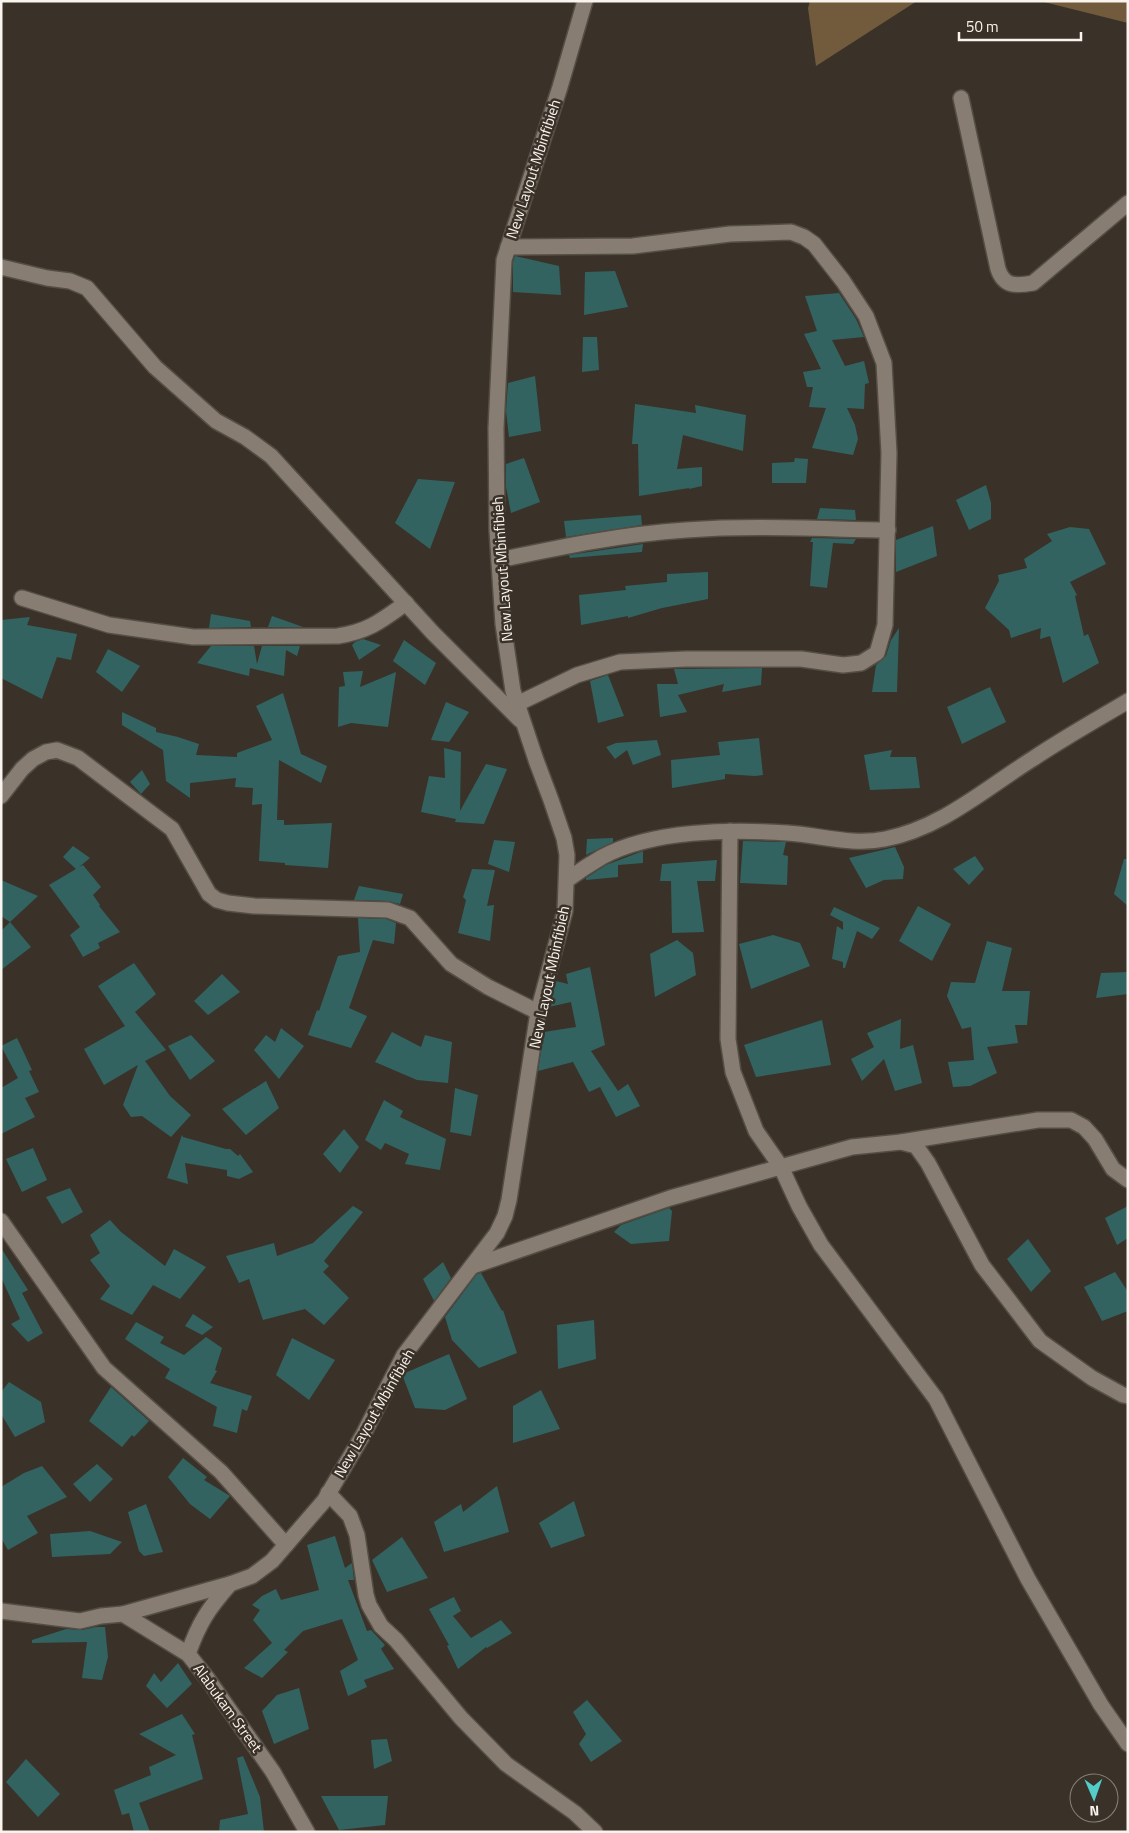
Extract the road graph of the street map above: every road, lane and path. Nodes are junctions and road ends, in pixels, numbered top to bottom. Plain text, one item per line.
1 (585, 1) edge
2 (961, 98) dead end
3 (1128, 203) edge
4 (508, 246) junction
5 (1, 267) edge
6 (888, 530) junction
7 (499, 560) junction
8 (22, 598) dead end
9 (406, 603) junction
10 (1128, 701) edge
11 (517, 704) junction
12 (523, 723) junction
13 (1, 796) edge
14 (730, 831) junction
15 (566, 880) junction
16 (538, 1012) junction
17 (901, 1142) junction
18 (781, 1167) junction
19 (1128, 1180) edge
20 (1, 1221) edge
21 (473, 1266) junction
22 (1128, 1396) edge
23 (328, 1493) junction
24 (286, 1546) junction
25 (230, 1584) junction
26 (2, 1610) edge
27 (123, 1614) junction
28 (188, 1654) junction
29 (1128, 1744) edge
30 (307, 1832) edge
31 (595, 1832) edge

1 - 4 street, New Layout Mbinfibieh
2 - 3 street
4 - 6 street
4 - 7 street, New Layout Mbinfibieh
5 - 9 street
6 - 7 street
6 - 11 street
7 - 11 street, New Layout Mbinfibieh
8 - 9 street
9 - 12 street
10 - 14 street
11 - 12 street, New Layout Mbinfibieh
12 - 15 street, New Layout Mbinfibieh
13 - 16 street
14 - 15 street
14 - 18 street
15 - 16 street, New Layout Mbinfibieh
16 - 21 street, New Layout Mbinfibieh
17 - 18 street
17 - 19 street
17 - 22 street
18 - 21 street
18 - 29 street
20 - 24 street
21 - 23 street, New Layout Mbinfibieh
23 - 24 street, New Layout Mbinfibieh
23 - 31 street
24 - 25 street, New Layout Mbinfibieh
25 - 27 street, New Layout Mbinfibieh
25 - 28 street
26 - 27 street
27 - 28 street, Alabukam Street
28 - 30 street, Alabukam Street

